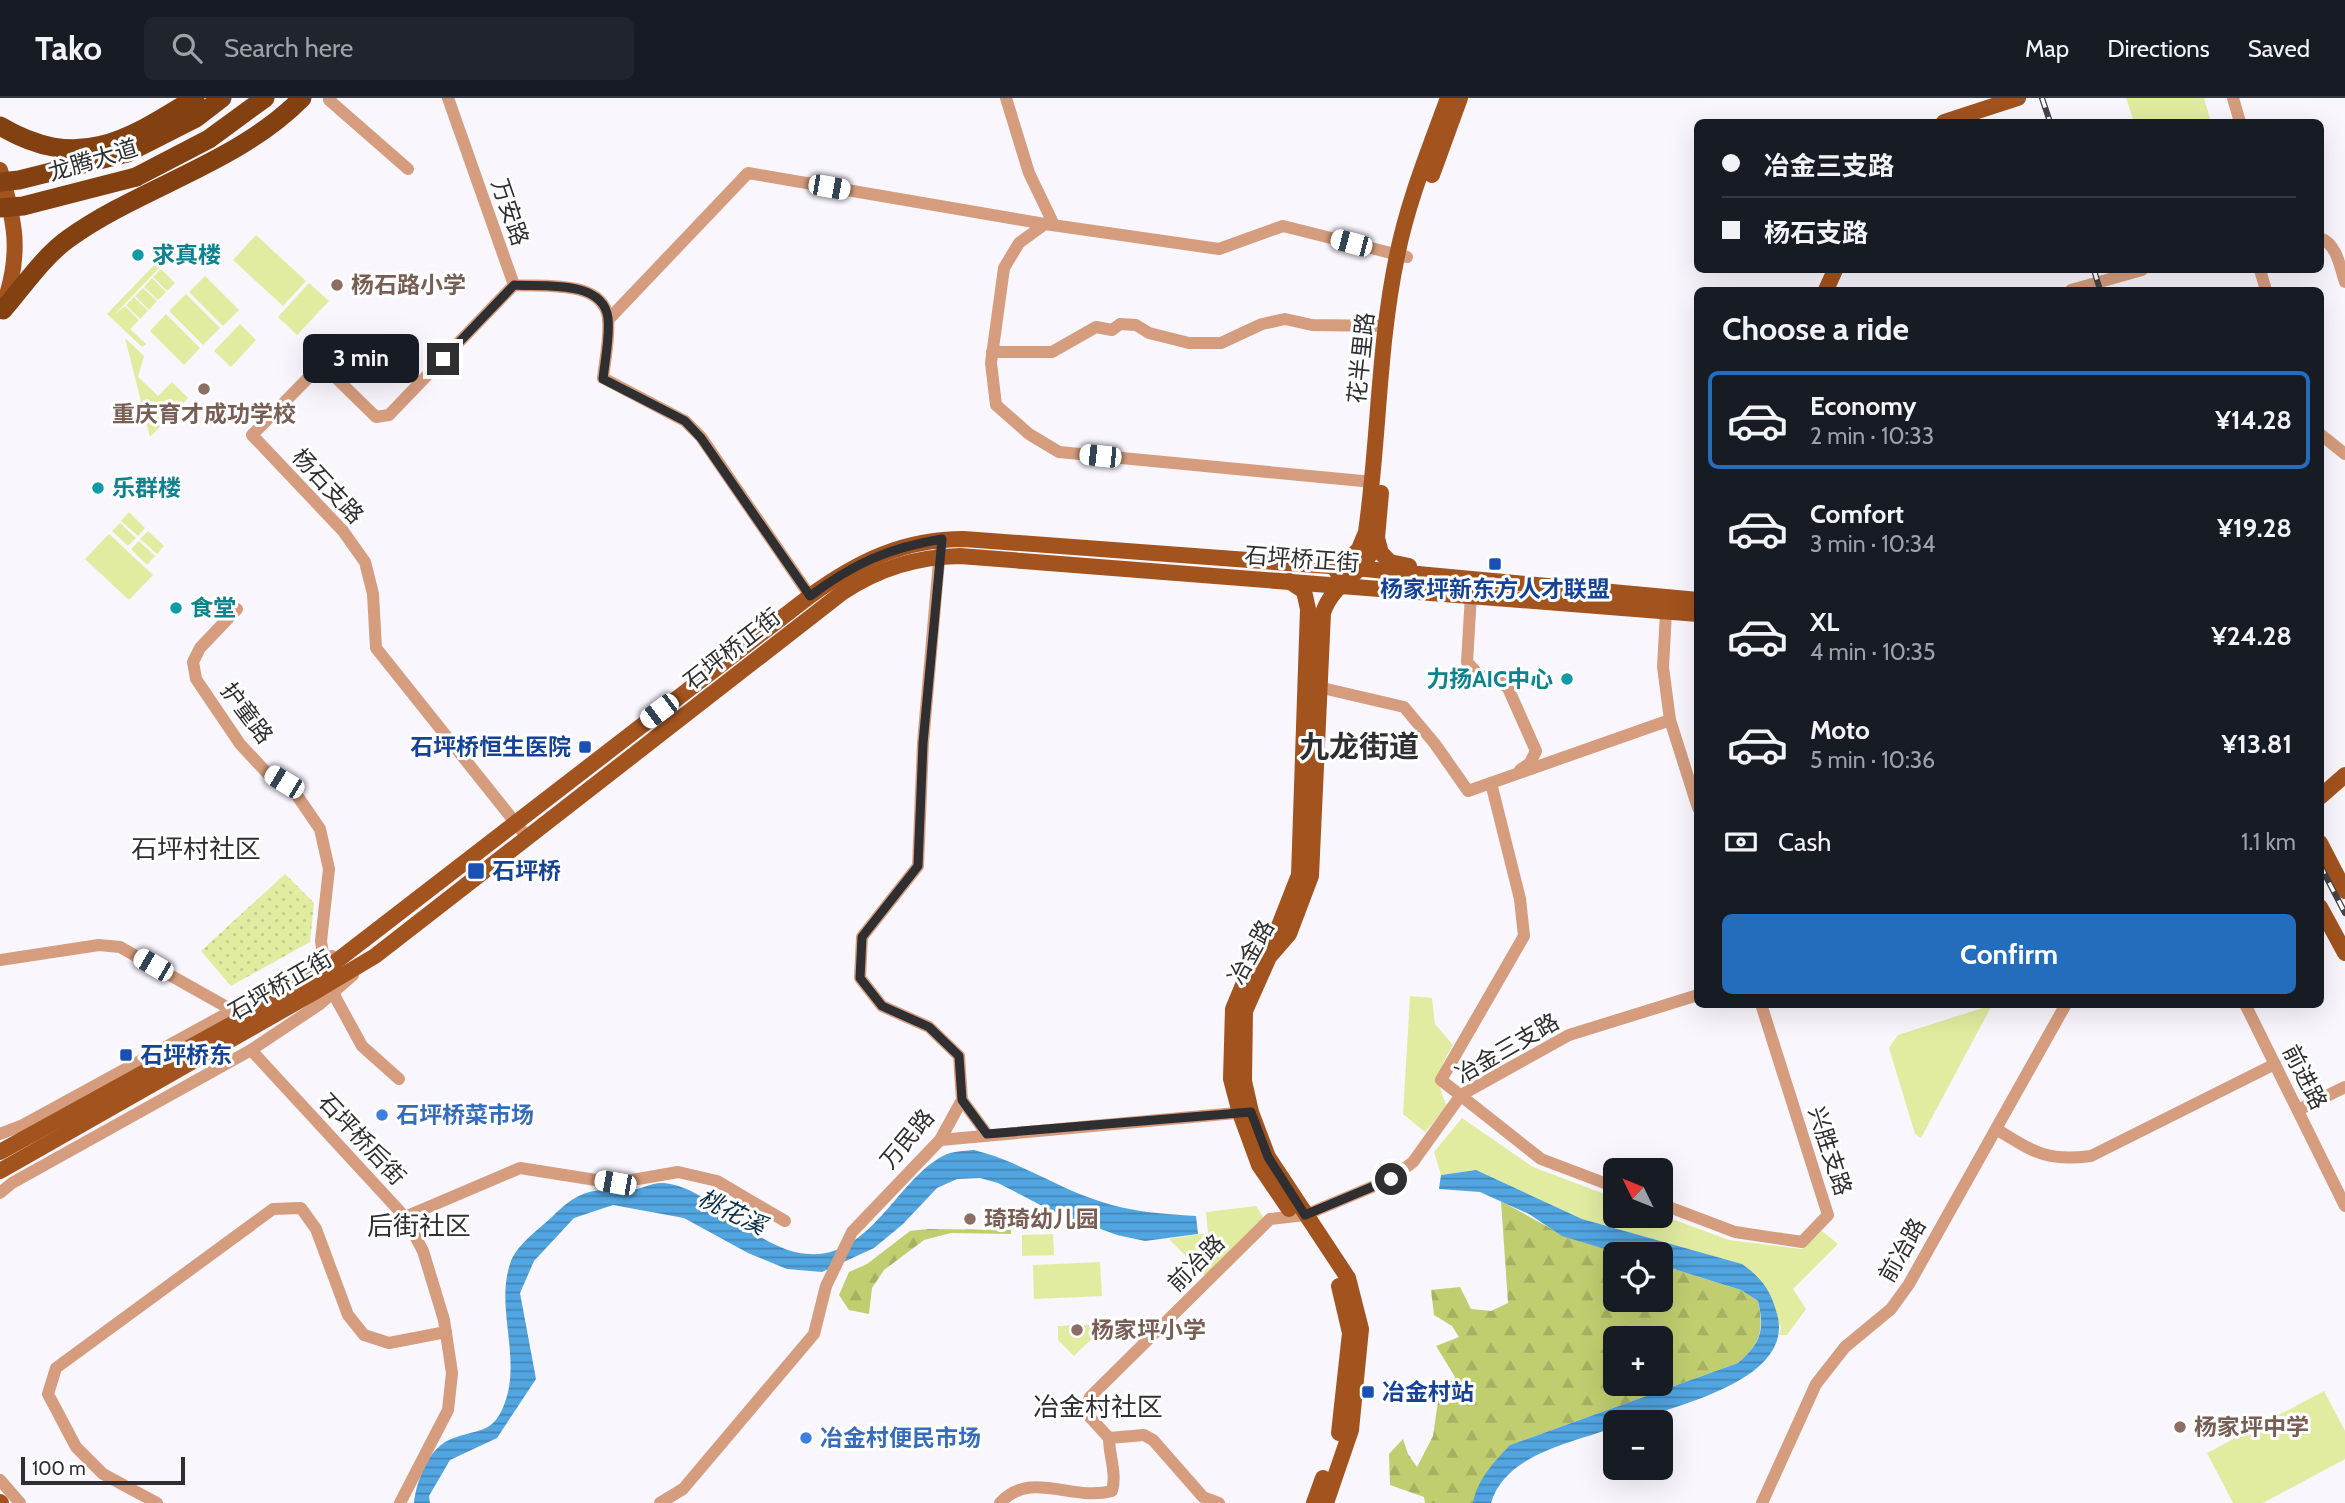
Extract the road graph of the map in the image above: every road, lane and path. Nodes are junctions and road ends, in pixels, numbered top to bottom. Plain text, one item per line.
1 (195, 98) edge
2 (222, 98) edge
3 (265, 98) edge
4 (302, 98) edge
5 (331, 98) edge
6 (448, 98) edge
7 (1006, 98) edge
8 (1448, 98) edge
9 (1460, 98) edge
10 (2233, 98) edge
11 (2012, 99) edge
12 (1953, 119) edge
13 (2240, 119) edge
14 (0, 126) edge
15 (408, 169) dead end
16 (0, 170) edge
17 (0, 182) edge
18 (0, 208) edge
19 (1049, 225) junction
20 (2324, 238) edge
21 (1402, 256) junction
22 (2131, 273) edge
23 (2345, 282) edge
24 (514, 285) junction
25 (2082, 287) edge
26 (1, 313) edge
27 (608, 320) junction
28 (1386, 326) junction
29 (992, 352) junction
30 (2324, 437) edge
31 (2345, 454) edge
32 (1373, 482) junction
33 (1371, 535) junction
34 (942, 539) junction
35 (939, 557) junction
36 (1304, 565) junction
37 (1343, 567) junction
38 (1362, 569) junction
39 (1448, 577) junction
40 (1287, 580) junction
41 (1325, 583) junction
42 (1343, 584) junction
43 (1390, 589) junction
44 (1471, 595) junction
45 (810, 596) junction
46 (1694, 600) edge
47 (237, 609) dead end
48 (1316, 611) junction
49 (1666, 612) junction
50 (1694, 614) edge
51 (1318, 687) junction
52 (1670, 720) junction
53 (2345, 775) edge
54 (1512, 776) junction
55 (1491, 783) junction
56 (2325, 794) edge
57 (1694, 795) edge
58 (514, 822) junction
59 (526, 836) junction
60 (2324, 851) edge
61 (2345, 891) edge
62 (2324, 914) edge
63 (364, 941) junction
64 (2345, 953) edge
65 (0, 960) edge
66 (324, 960) junction
67 (321, 988) junction
68 (1694, 996) edge
69 (1762, 1008) edge
70 (2064, 1008) edge
71 (2247, 1008) edge
72 (232, 1010) junction
73 (251, 1050) junction
74 (2275, 1064) junction
75 (399, 1079) dead end
76 (2345, 1087) edge
77 (1461, 1095) junction
78 (962, 1100) junction
79 (2298, 1111) junction
80 (1245, 1113) junction
81 (0, 1125) edge
82 (23, 1125) junction
83 (1996, 1129) junction
84 (0, 1134) edge
85 (987, 1134) junction
86 (940, 1140) junction
87 (0, 1152) edge
88 (0, 1171) edge
89 (1603, 1182) edge
90 (0, 1193) edge
91 (2345, 1206) edge
92 (1673, 1209) edge
93 (1299, 1216) junction
94 (405, 1217) junction
95 (785, 1221) dead end
96 (446, 1332) junction
97 (1109, 1438) junction
98 (0, 1480) edge
99 (20, 1503) edge
100 (158, 1503) edge
101 (400, 1503) edge
102 (660, 1503) edge
103 (1000, 1503) edge
104 (1219, 1503) edge
105 (1314, 1503) edge
106 (1326, 1503) edge
107 (1762, 1503) edge

1 - 14 highway
2 - 17 highway, 龙腾大道, bridge
3 - 18 highway, 龙腾大道, bridge
4 - 26 highway
5 - 15 street
6 - 24 street, 万安路
7 - 19 street
8 - 21 main road, 花半里路
9 - 21 main road, 花半里路
10 - 13 street
11 - 12 main road
16 - 26 main road
19 - 21 street
19 - 27 street
19 - 29 street
20 - 23 street
21 - 28 main road, 花半里路
21 - 33 main road, 花半里路
22 - 25 street
24 - 27 street
24 - 58 street, 杨石支路
27 - 45 street
28 - 29 street
28 - 32 main road, 花半里路
29 - 32 street
30 - 31 street
32 - 33 main road, 花半里路
33 - 37 main road, 花半里路
33 - 38 main road
33 - 39 main road
34 - 35 street, 万民路
34 - 36 main road, 石坪桥正街
34 - 45 main road, 石坪桥正街
35 - 40 main road, 石坪桥正街
35 - 59 main road, 石坪桥正街
35 - 78 street, 万民路
36 - 37 main road, 石坪桥正街
36 - 41 main road
37 - 38 main road, 石坪桥正街
37 - 41 main road, 花半里路
38 - 39 main road, 石坪桥正街
38 - 42 main road
38 - 43 main road
39 - 46 main road, 石坪桥正街
40 - 41 main road, 石坪桥正街
40 - 48 main road
41 - 42 main road, 石坪桥正街
41 - 48 main road
42 - 43 main road, 石坪桥正街
42 - 48 main road
43 - 44 main road, 石坪桥正街
44 - 49 main road, 石坪桥正街
44 - 54 street
45 - 58 main road, 石坪桥正街
47 - 66 street, 护童路
48 - 51 main road, 冶金路
48 - 80 main road, 冶金路
49 - 50 main road, 石坪桥正街
49 - 52 street
51 - 55 street
51 - 80 main road, 冶金路
52 - 54 street
52 - 57 street
53 - 56 main road
54 - 55 street
55 - 77 street
58 - 59 street, 杨石支路
58 - 63 main road, 石坪桥正街
59 - 67 main road, 石坪桥正街
60 - 61 main road
62 - 64 main road
63 - 66 street
63 - 67 main road, 石坪桥正街
65 - 72 street
66 - 72 street
67 - 73 street
67 - 75 street
67 - 87 main road, 石坪桥正街, bridge
67 - 88 main road, 石坪桥正街, bridge
68 - 77 street, 冶金三支路
69 - 92 street, 兴胜支路
70 - 83 street, 前冶路
71 - 74 street, 前进路
72 - 82 street
73 - 90 street
73 - 94 street, 石坪桥后街
74 - 79 street, 前进路
74 - 83 street
76 - 79 street
77 - 89 street
77 - 93 street, 冶金三支路
78 - 85 street
78 - 86 street, 万民路
79 - 91 street, 前进路
80 - 85 street
80 - 93 main road, 冶金路
81 - 82 street
82 - 84 street
83 - 107 street, 前冶路
85 - 86 street
86 - 102 street, 万民路
93 - 97 street, 前冶路
93 - 105 main road, 冶金路
93 - 106 main road, 冶金路
94 - 95 street
94 - 96 street, 石坪桥后街
96 - 100 street
96 - 101 street, 石坪桥后街
97 - 103 street
97 - 104 street
98 - 99 street

